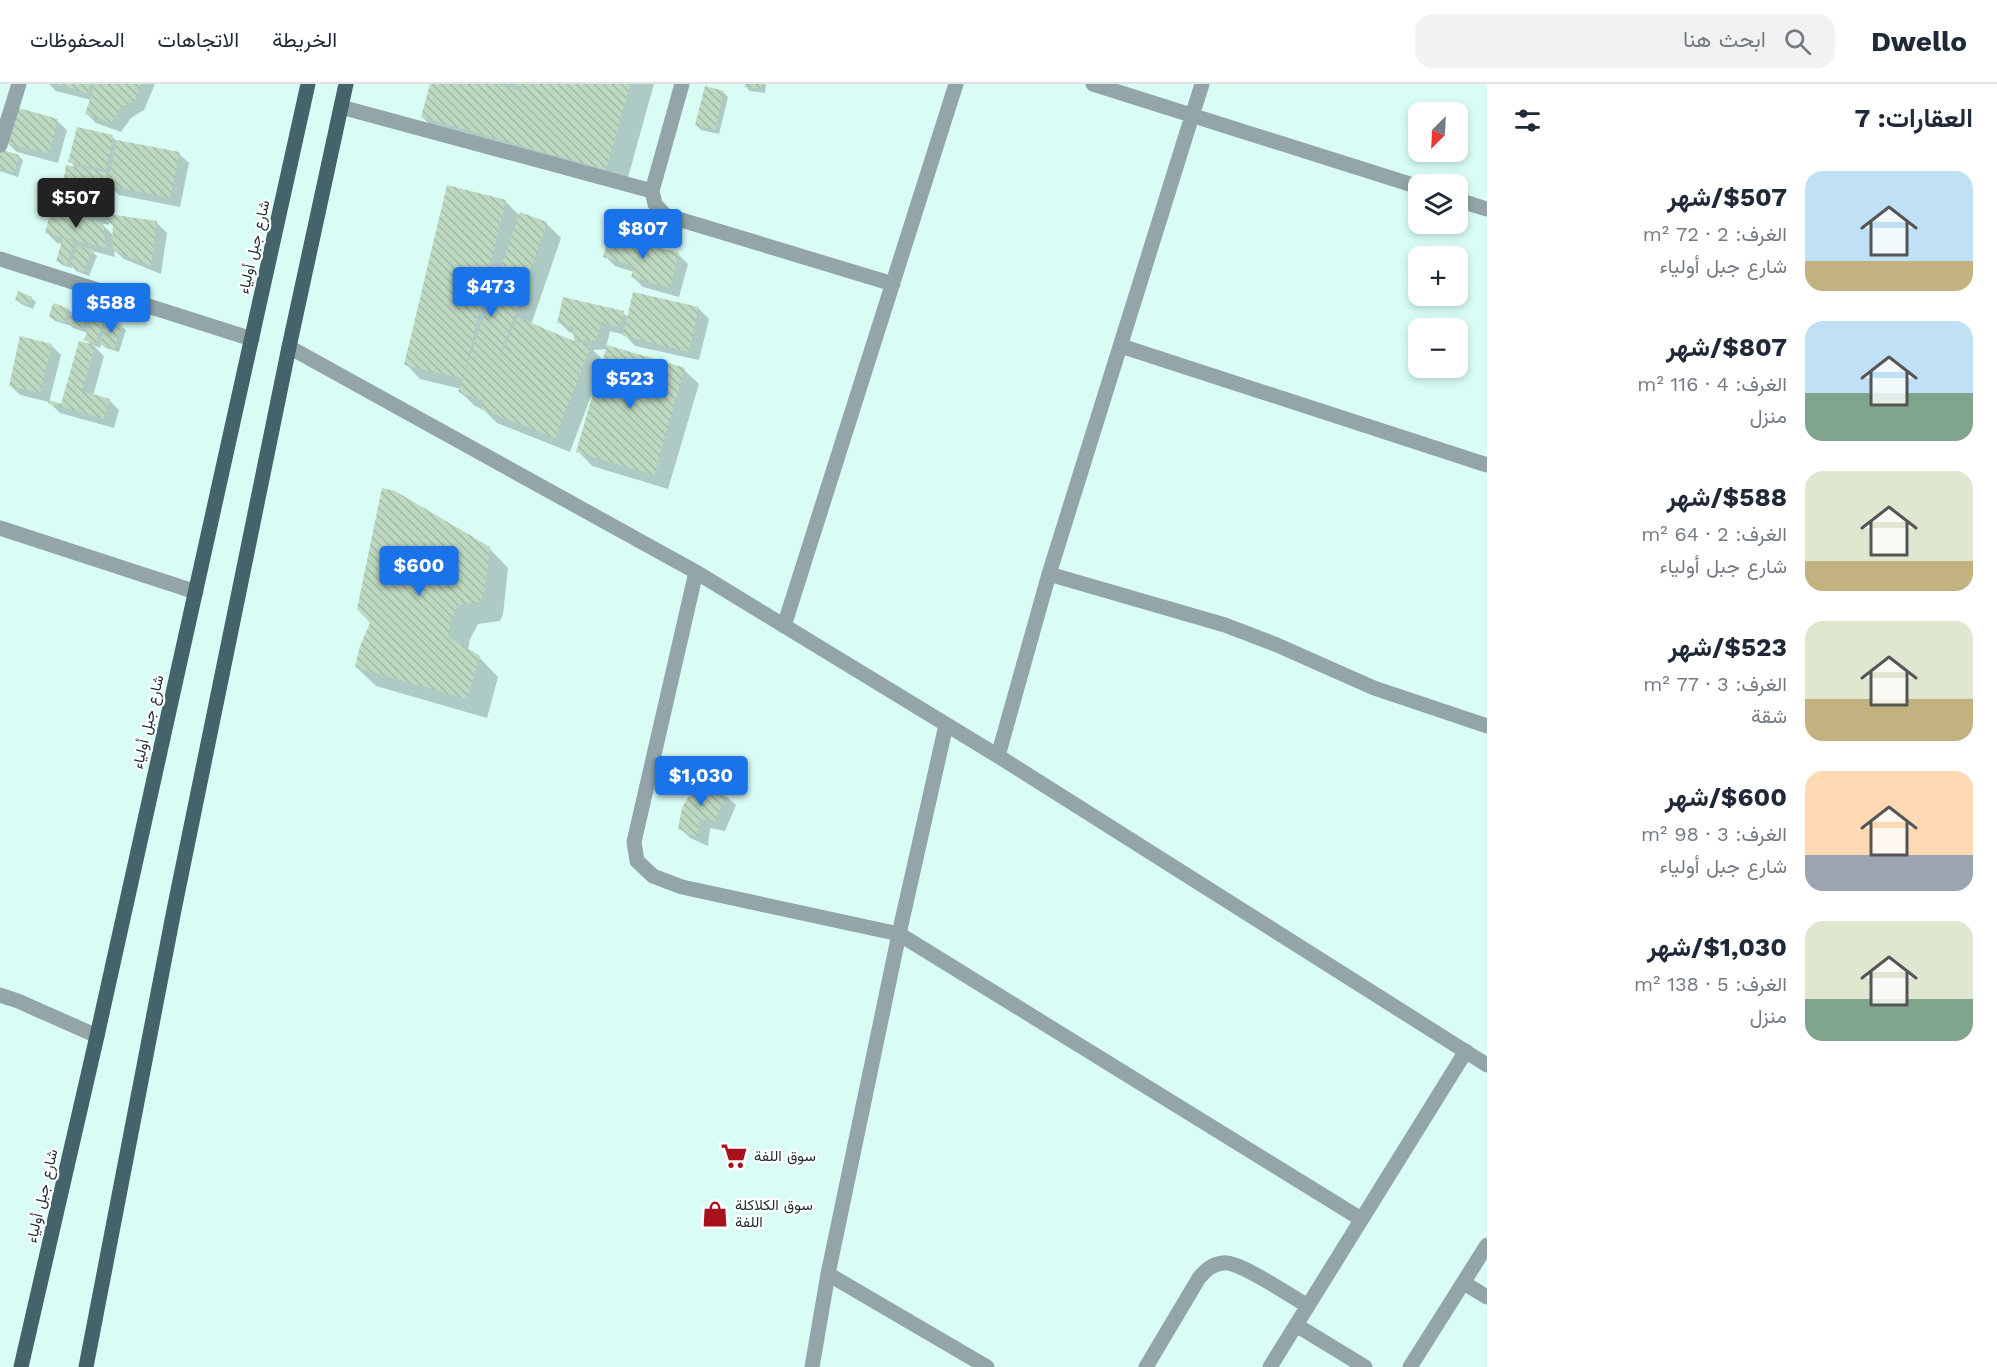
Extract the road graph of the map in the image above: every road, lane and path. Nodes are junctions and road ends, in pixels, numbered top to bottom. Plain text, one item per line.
1 (19, 84) edge
2 (308, 84) edge
3 (346, 84) edge
4 (682, 84) edge
5 (956, 84) edge
6 (1093, 84) edge
7 (1202, 84) edge
8 (341, 107) junction
9 (1192, 116) junction
10 (0, 146) edge
11 (1408, 184) edge
12 (652, 191) junction
13 (1468, 203) edge
14 (1487, 209) edge
15 (0, 259) edge
16 (893, 284) junction
17 (252, 339) junction
18 (1121, 346) junction
19 (289, 347) junction
20 (1487, 465) edge
21 (0, 528) edge
22 (696, 572) junction
23 (1049, 574) junction
24 (196, 592) junction
25 (784, 626) junction
26 (946, 725) junction
27 (1487, 726) edge
28 (998, 756) junction
29 (899, 934) junction
30 (0, 995) edge
31 (97, 1036) junction
32 (1466, 1051) junction
33 (1487, 1065) edge
34 (1361, 1219) junction
35 (1487, 1245) edge
36 (828, 1274) junction
37 (1464, 1283) junction
38 (1487, 1297) edge
39 (1308, 1306) junction
40 (1296, 1324) junction
41 (21, 1367) edge
42 (86, 1367) edge
43 (812, 1367) edge
44 (987, 1367) edge
45 (1146, 1367) edge
46 (1270, 1367) edge
47 (1365, 1367) edge
48 (1410, 1367) edge

1 - 10 street
2 - 17 main road, شارع جبل أولياء
3 - 8 main road
4 - 12 street
5 - 16 street
6 - 9 street
7 - 9 street
8 - 12 street
8 - 19 main road
9 - 11 street
9 - 18 street
12 - 16 street
13 - 14 street
15 - 17 street
16 - 25 street
17 - 24 main road, شارع جبل أولياء
18 - 20 street
18 - 23 street
19 - 22 street
19 - 42 main road
21 - 24 street
22 - 25 street
22 - 29 street
23 - 27 street
23 - 28 street
24 - 31 main road, شارع جبل أولياء
25 - 26 street
26 - 28 street
26 - 29 street
28 - 32 street
29 - 34 street
29 - 36 street
30 - 31 street
31 - 41 main road, شارع جبل أولياء
32 - 33 street
32 - 34 street
34 - 39 street
35 - 37 street
36 - 43 street
36 - 44 street
37 - 38 street
37 - 48 street
39 - 40 street
39 - 45 street
40 - 46 street
40 - 47 street

